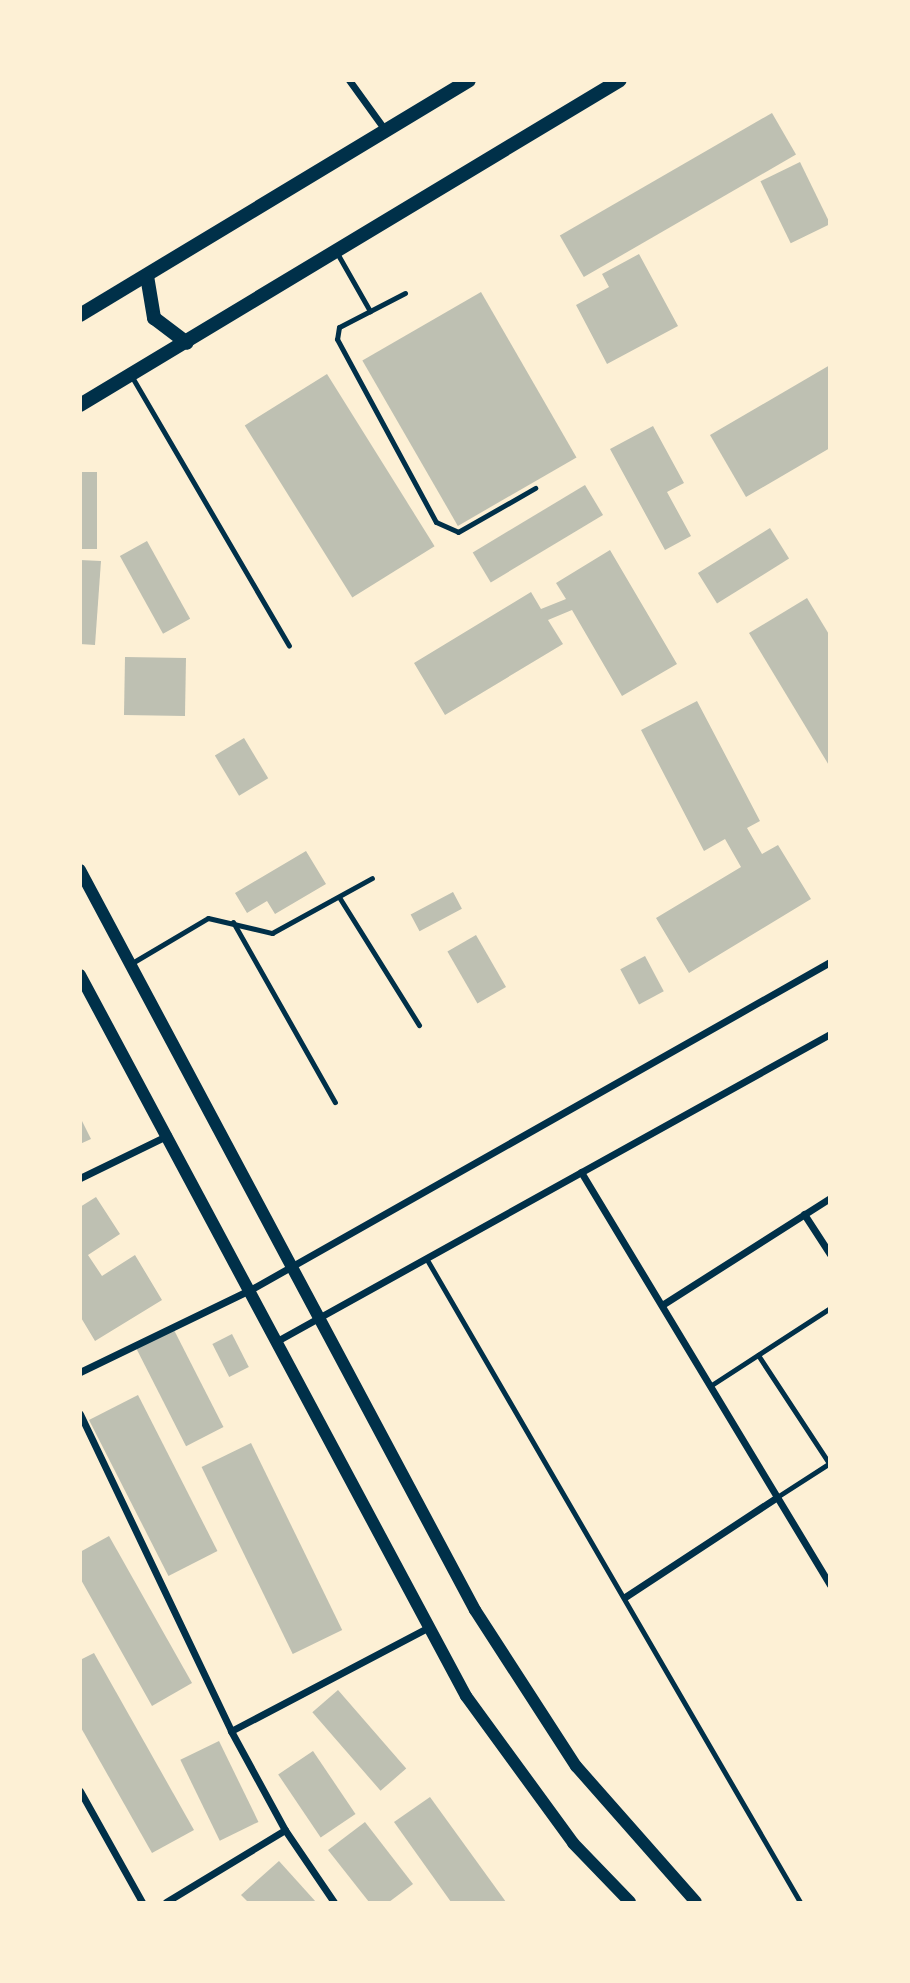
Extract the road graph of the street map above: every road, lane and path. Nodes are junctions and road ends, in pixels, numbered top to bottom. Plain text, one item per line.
1 (349, 80) edge
2 (468, 80) edge
3 (620, 80) edge
4 (386, 131) junction
5 (337, 253) junction
6 (147, 276) junction
7 (405, 293) dead end
8 (370, 311) junction
9 (80, 315) edge
10 (187, 343) junction
11 (131, 375) junction
12 (80, 405) edge
13 (535, 488) dead end
14 (289, 646) dead end
15 (80, 870) edge
16 (372, 878) dead end
17 (339, 897) junction
18 (232, 920) junction
19 (830, 961) edge
20 (132, 963) junction
21 (80, 975) edge
22 (419, 1025) dead end
23 (830, 1034) edge
24 (335, 1102) dead end
25 (169, 1134) junction
26 (581, 1172) junction
27 (80, 1178) edge
28 (830, 1198) edge
29 (804, 1214) junction
30 (830, 1254) edge
31 (426, 1258) junction
32 (294, 1265) junction
33 (250, 1290) junction
34 (662, 1305) junction
35 (830, 1308) edge
36 (322, 1316) junction
37 (277, 1341) junction
38 (758, 1355) junction
39 (80, 1372) edge
40 (710, 1385) junction
41 (80, 1414) edge
42 (829, 1463) edge
43 (777, 1497) junction
44 (830, 1585) edge
45 (625, 1597) junction
46 (429, 1627) junction
47 (231, 1731) junction
48 (80, 1791) edge
49 (285, 1830) junction
50 (142, 1902) edge
51 (166, 1902) edge
52 (334, 1902) edge
53 (630, 1902) edge
54 (696, 1902) edge
55 (800, 1902) edge

1 - 4 street
2 - 4 main road
3 - 5 main road
4 - 6 main road
5 - 8 lane
5 - 10 main road
6 - 9 main road
6 - 10 main road
7 - 8 lane
8 - 13 lane
10 - 11 main road
11 - 12 main road
11 - 14 lane
15 - 20 street
16 - 17 lane
17 - 18 lane
17 - 22 lane
18 - 20 lane
18 - 24 lane
19 - 32 street
20 - 32 street
21 - 25 street
23 - 26 street
25 - 27 street
25 - 33 street
26 - 31 street
26 - 34 street
28 - 29 street
29 - 30 street
29 - 34 street
31 - 36 street
31 - 45 lane
32 - 33 street
32 - 36 street
33 - 37 street
33 - 39 street
34 - 40 street
35 - 38 lane
36 - 37 street
36 - 54 street
37 - 46 street
38 - 40 lane
38 - 42 lane
40 - 43 street
41 - 47 street
42 - 43 lane
43 - 44 street
43 - 45 street
45 - 55 lane
46 - 47 street
46 - 53 street
47 - 49 street
48 - 50 street
49 - 51 street
49 - 52 street

